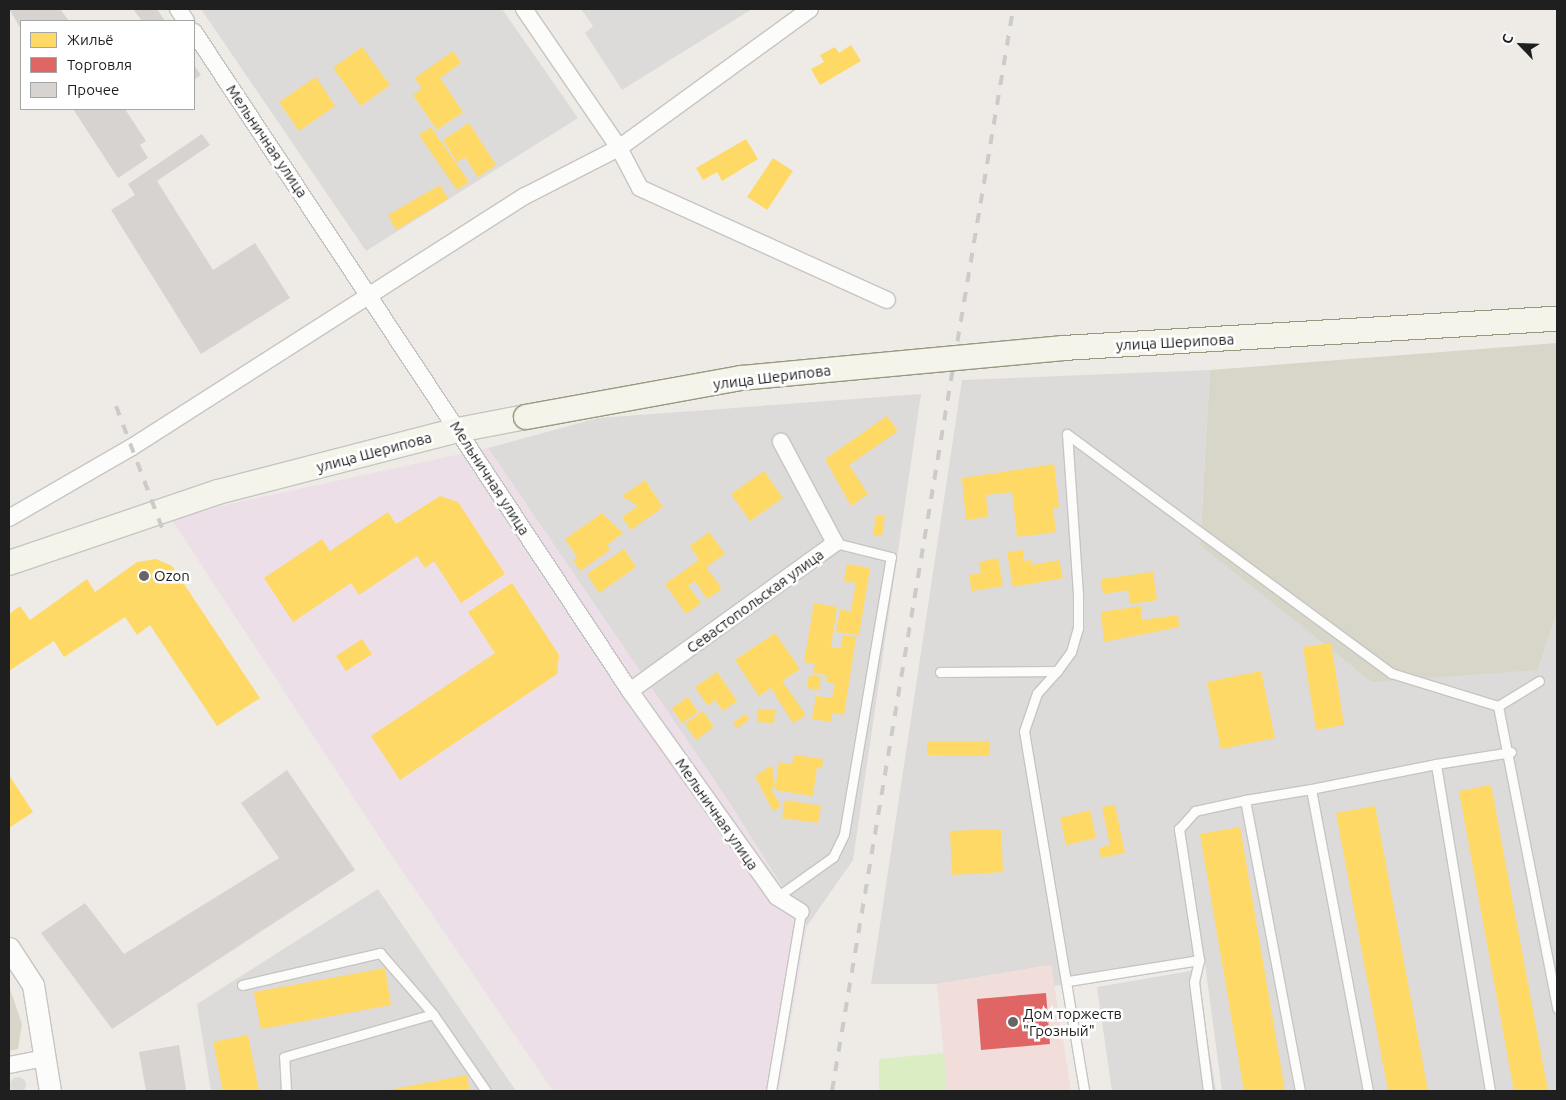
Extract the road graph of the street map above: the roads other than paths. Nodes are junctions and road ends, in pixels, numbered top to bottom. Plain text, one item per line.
1 (178, 9) edge
2 (524, 9) edge
3 (810, 9) edge
4 (185, 20) edge
5 (195, 33) edge
6 (619, 148) junction
7 (370, 294) junction
8 (887, 300) dead end
9 (1557, 319) edge
10 (458, 430) junction
11 (781, 442) dead end
12 (9, 518) edge
13 (835, 543) junction
14 (9, 563) edge
15 (1057, 671) junction
16 (940, 672) dead end
17 (1539, 681) dead end
18 (630, 691) junction
19 (1498, 706) junction
20 (1511, 752) junction
21 (1436, 764) junction
22 (1311, 789) junction
23 (1246, 800) junction
24 (777, 897) junction
25 (801, 912) joint
26 (9, 948) edge
27 (1199, 960) junction
28 (1068, 981) junction
29 (242, 985) dead end
30 (1557, 1008) edge
31 (433, 1014) junction
32 (46, 1058) junction
33 (9, 1065) edge
34 (50, 1091) edge
35 (286, 1091) edge
36 (486, 1091) edge
37 (771, 1091) edge
38 (1084, 1091) edge
39 (1208, 1091) edge
40 (1300, 1091) edge
41 (1368, 1091) edge
42 (1490, 1091) edge

1 - 4 street
2 - 6 street
3 - 6 street
5 - 7 street, Мельничная улица
6 - 7 street
6 - 8 street
7 - 10 street, Мельничная улица
7 - 12 street
9 - 10 main road, улица Шерипова, bridge
10 - 14 main road, улица Шерипова
10 - 18 street, Мельничная улица
11 - 13 street, Севастопольская улица
13 - 18 street, Севастопольская улица
13 - 24 lane
15 - 16 lane
15 - 19 lane
15 - 28 lane
17 - 19 lane
18 - 24 street, Мельничная улица
19 - 20 lane
20 - 21 lane
20 - 30 lane
21 - 22 lane
21 - 42 lane
22 - 23 lane
22 - 41 lane
23 - 27 lane
23 - 40 lane
24 - 25 street, Мельничная улица
25 - 37 lane
26 - 32 street
27 - 28 lane
27 - 39 lane
28 - 38 lane
29 - 31 lane
31 - 35 lane
31 - 36 lane
32 - 33 street
32 - 34 street

